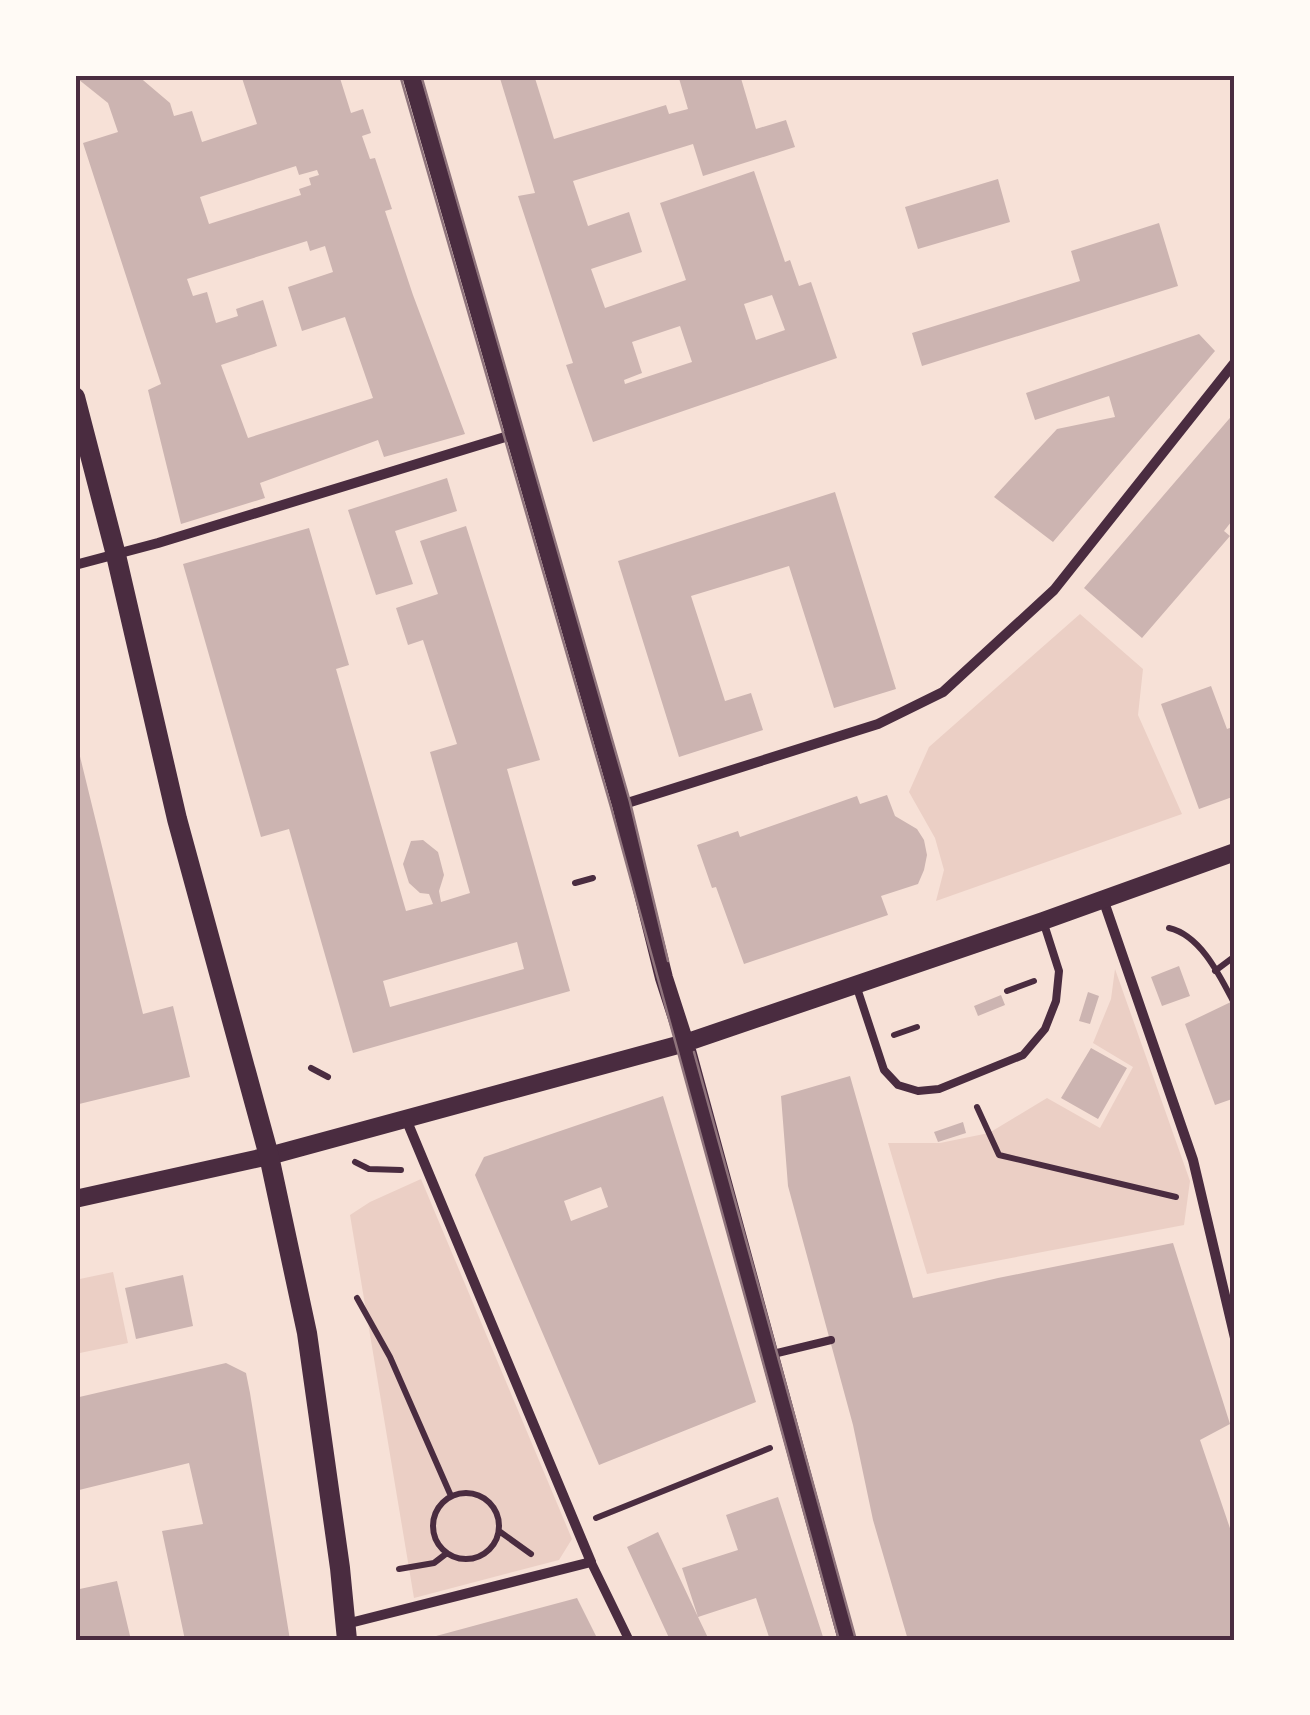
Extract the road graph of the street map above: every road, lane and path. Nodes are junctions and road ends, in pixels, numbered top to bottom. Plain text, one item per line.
1 (411, 75) edge
2 (1235, 362) edge
3 (75, 396) edge
4 (515, 434) junction
5 (116, 555) junction
6 (75, 564) edge
7 (621, 804) junction
8 (1235, 852) edge
9 (593, 878) dead end
10 (575, 883) dead end
11 (1103, 900) junction
12 (1042, 921) junction
13 (1168, 928) dead end
14 (1235, 956) edge
15 (1216, 971) junction
16 (856, 985) junction
17 (1233, 1000) edge
18 (685, 1043) junction
19 (311, 1068) dead end
20 (328, 1077) dead end
21 (976, 1107) dead end
22 (406, 1119) junction
23 (269, 1156) junction
24 (348, 1158) dead end
25 (427, 1170) junction
26 (75, 1199) edge
27 (1202, 1202) junction
28 (358, 1298) dead end
29 (1235, 1338) edge
30 (831, 1340) dead end
31 (769, 1355) junction
32 (778, 1445) dead end
33 (450, 1496) junction
34 (576, 1526) junction
35 (448, 1553) junction
36 (591, 1562) junction
37 (398, 1569) dead end
38 (346, 1632) edge
39 (628, 1640) edge
40 (847, 1640) edge

1 - 4 street
2 - 7 street
3 - 5 main road
4 - 5 street
4 - 7 street
5 - 6 street
5 - 23 main road
7 - 18 street
8 - 11 street
9 - 10 path
11 - 12 street
11 - 27 street
12 - 16 street
12 - 16 lane
13 - 15 path
14 - 15 path
15 - 17 path
16 - 18 street
18 - 22 street
18 - 31 street
19 - 20 path
21 - 27 path
22 - 23 street
22 - 25 street
23 - 26 street
23 - 38 main road
24 - 25 path
25 - 34 street
27 - 29 street
28 - 33 path
30 - 31 lane
31 - 40 street
32 - 34 path
33 - 35 path
33 - 35 path
34 - 36 street
35 - 37 path
36 - 38 street
36 - 39 street

